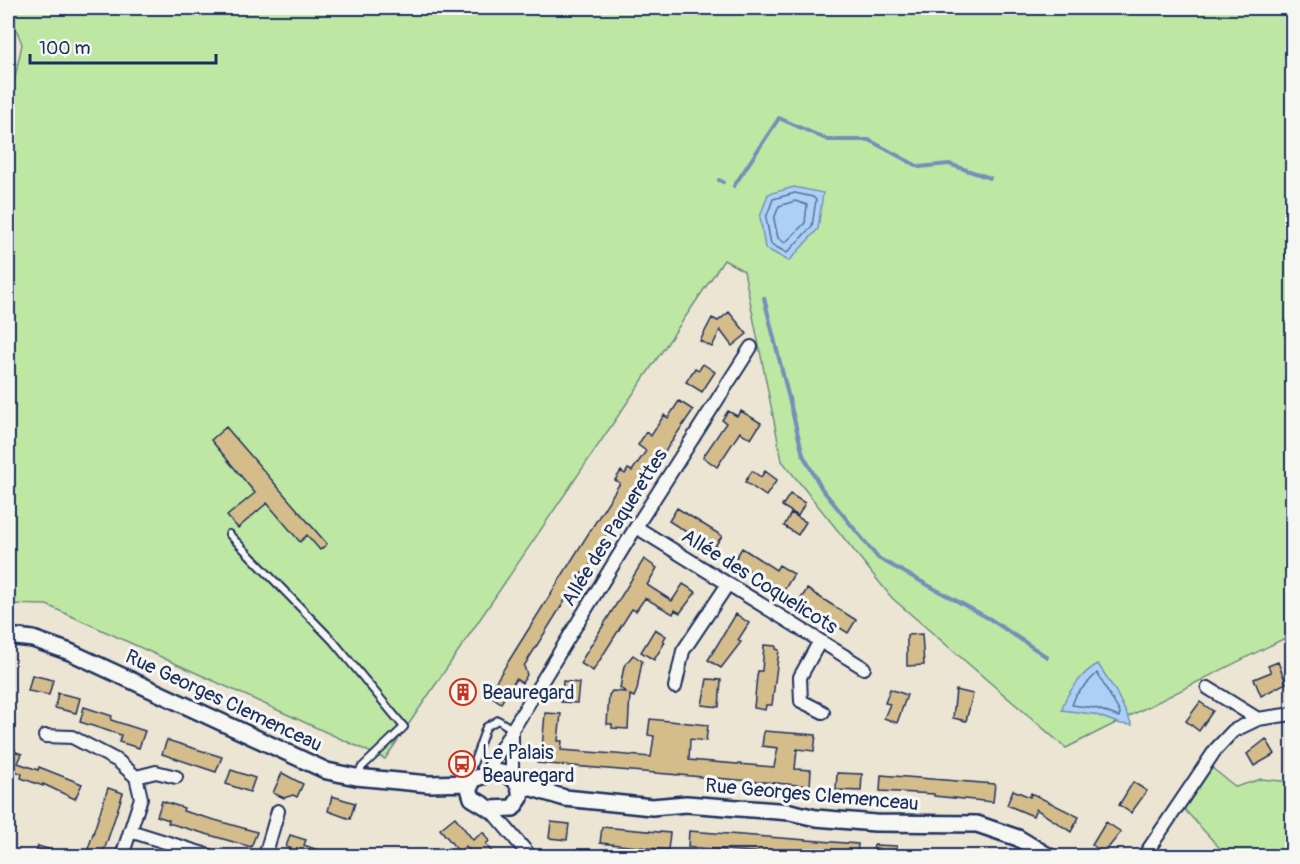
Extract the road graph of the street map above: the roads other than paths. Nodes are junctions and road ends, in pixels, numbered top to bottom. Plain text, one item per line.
1 (751, 347) dead end
2 (636, 527) junction
3 (229, 534) dead end
4 (728, 584) junction
5 (8, 636) edge
6 (820, 641) junction
7 (864, 668) dead end
8 (675, 687) dead end
9 (1208, 688) dead end
10 (823, 712) dead end
11 (1293, 714) edge
12 (1258, 719) junction
13 (512, 729) junction
14 (45, 736) dead end
15 (136, 777) junction
16 (176, 777) dead end
17 (356, 777) junction
18 (516, 781) junction
19 (475, 783) junction
20 (565, 798) junction
21 (516, 805) junction
22 (490, 809) junction
23 (278, 811) dead end
24 (130, 831) junction
25 (512, 833) junction
26 (122, 856) edge
27 (210, 856) edge
28 (265, 856) edge
29 (530, 856) edge
30 (1048, 856) edge
31 (1144, 856) edge

1 - 2 street, Allée des Paquerettes
2 - 4 street, Allée des Coquelicots
2 - 13 street, Allée des Paquerettes
3 - 17 lane
4 - 6 street, Allée des Coquelicots
4 - 8 street
5 - 17 street, Rue Georges Clemenceau
6 - 7 street, Allée des Coquelicots
6 - 10 street
9 - 12 street
11 - 12 street
12 - 31 street
13 - 18 street
13 - 19 street, Allée des Paquerettes
13 - 19 lane
14 - 15 street
15 - 16 street
15 - 24 street
17 - 19 street, Rue Georges Clemenceau
18 - 19 street, Rue Georges Clemenceau
18 - 20 street, Rue Georges Clemenceau
18 - 21 street
19 - 22 street
20 - 21 street, Rue Georges Clemenceau
20 - 30 street, Rue Georges Clemenceau
21 - 22 street, Rue Georges Clemenceau
21 - 25 street
22 - 25 street
23 - 28 street
24 - 26 street
24 - 27 street
25 - 29 street

